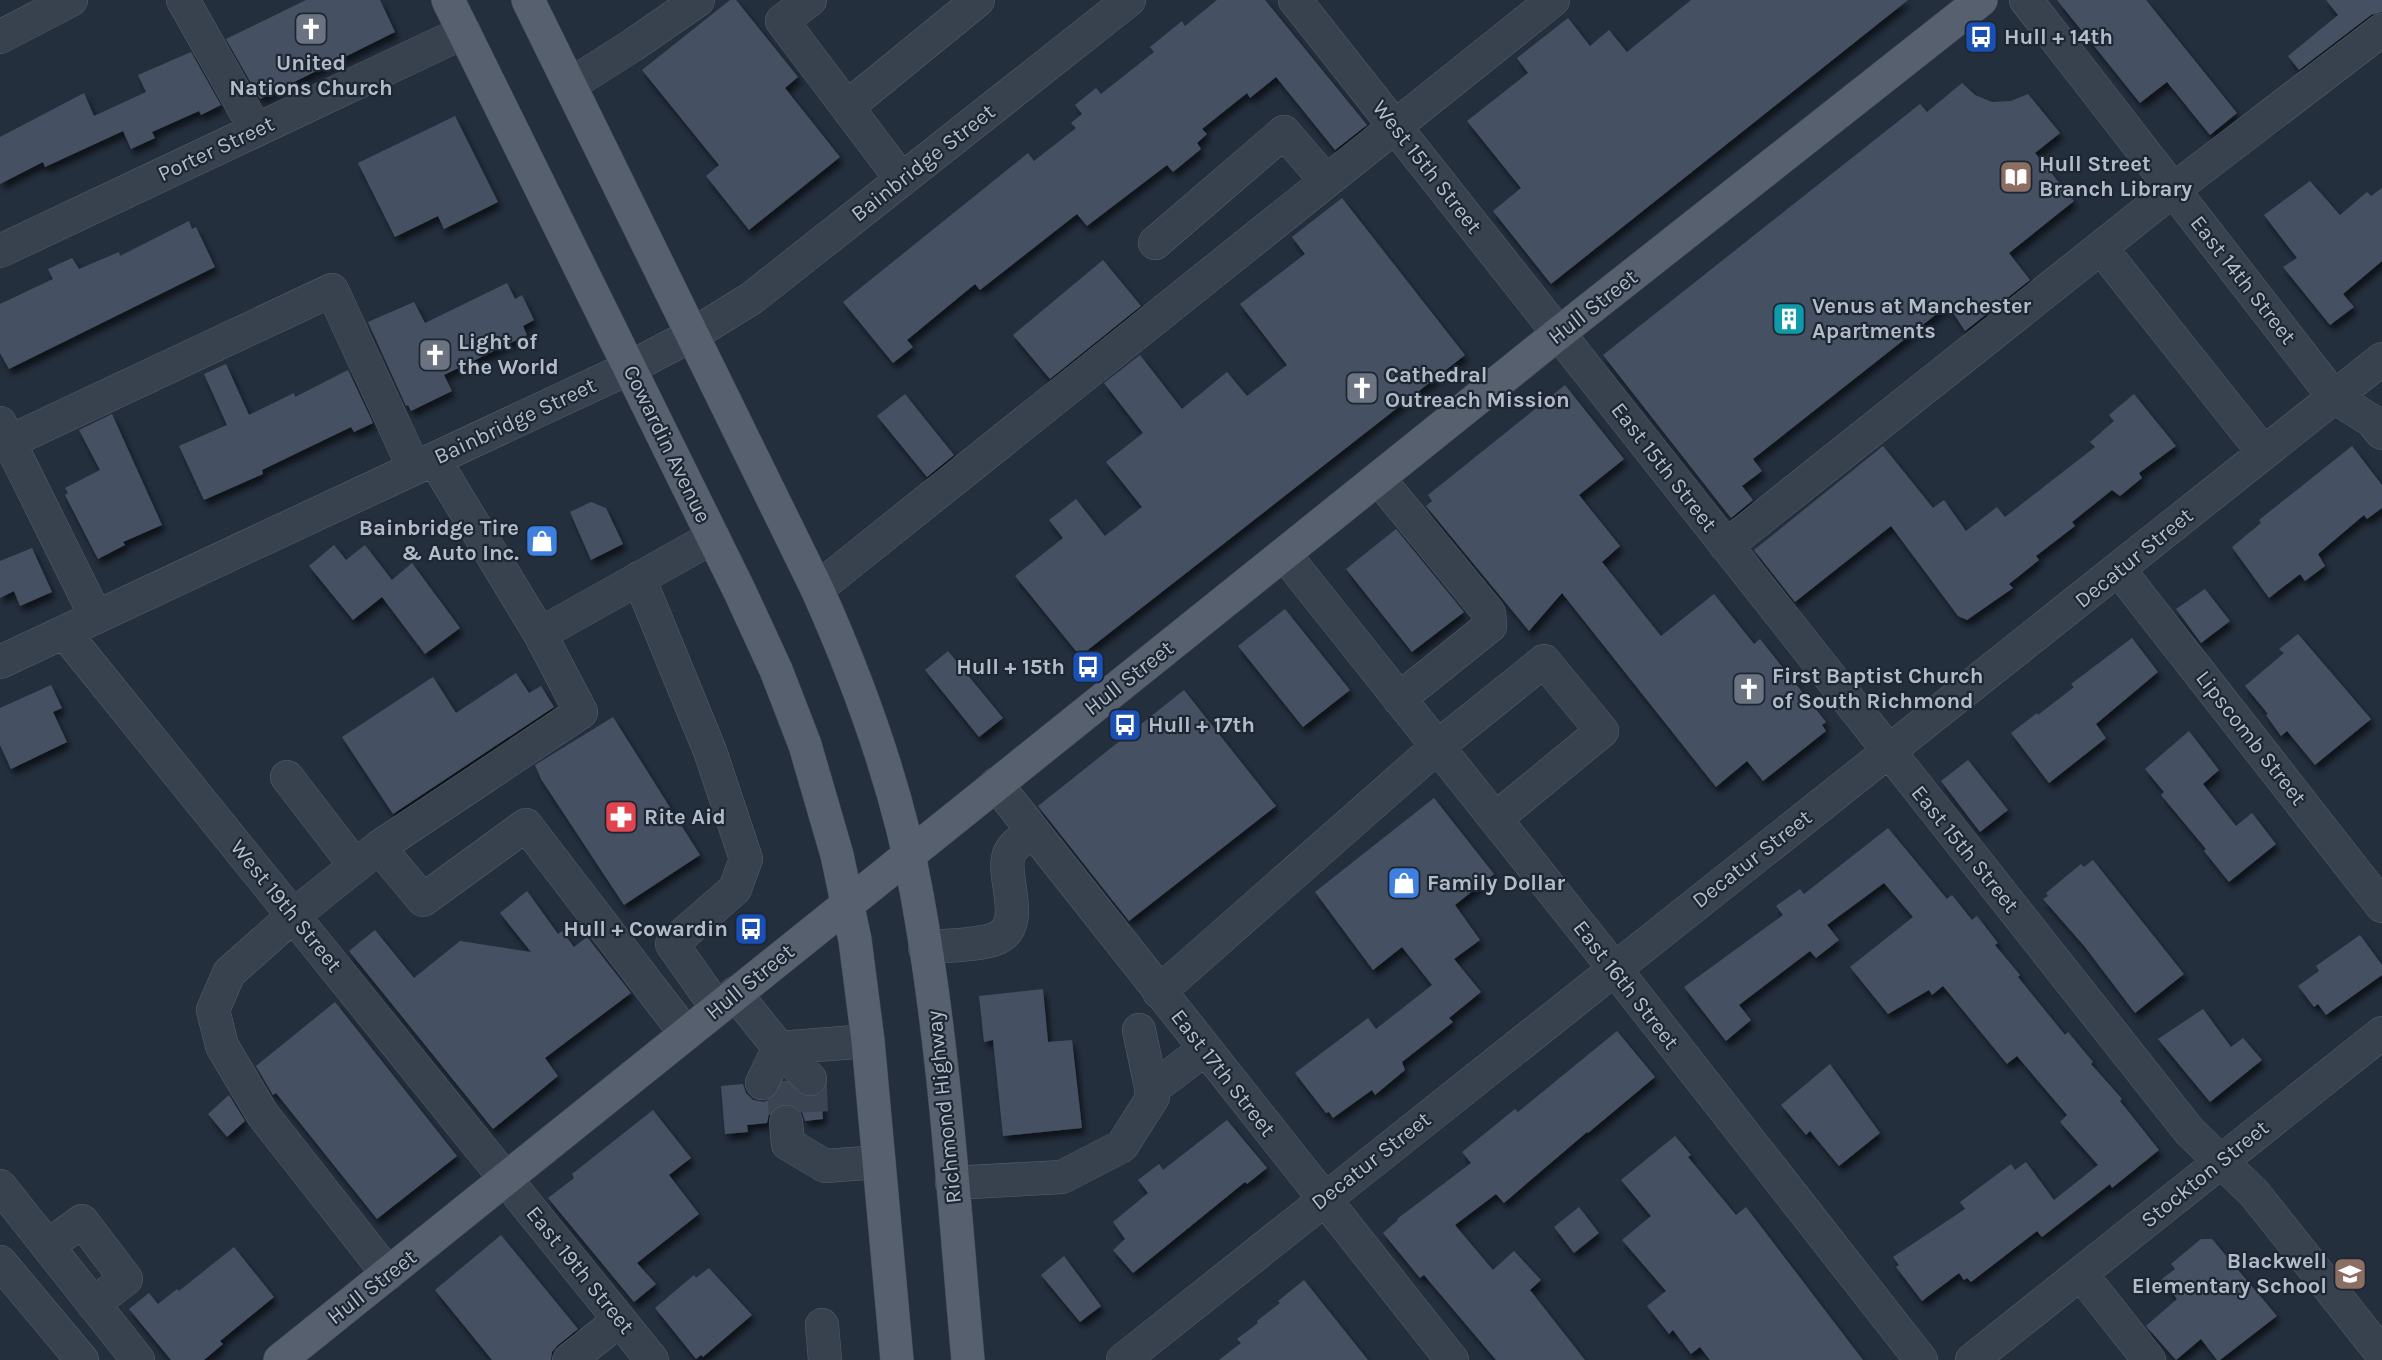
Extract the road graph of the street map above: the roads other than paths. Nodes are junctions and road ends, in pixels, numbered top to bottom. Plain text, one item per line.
1 (71, 0) edge
2 (183, 0) edge
3 (448, 0) edge
4 (528, 0) edge
5 (698, 0) edge
6 (810, 0) edge
7 (978, 0) edge
8 (1129, 0) edge
9 (1295, 0) edge
10 (1552, 0) edge
11 (1981, 0) edge
12 (2026, 0) edge
13 (2382, 30) edge
14 (464, 32) junction
15 (0, 37) edge
16 (570, 85) junction
17 (847, 106) junction
18 (1395, 126) junction
19 (256, 130) junction
20 (902, 180) junction
21 (1326, 181) junction
22 (2173, 190) junction
23 (1155, 243) dead end
24 (2101, 248) junction
25 (0, 251) edge
26 (1559, 333) junction
27 (692, 335) junction
28 (2382, 359) edge
29 (629, 368) junction
30 (2334, 397) junction
31 (2382, 433) edge
32 (3, 437) edge
33 (2264, 453) junction
34 (424, 464) junction
35 (1379, 479) junction
36 (713, 537) junction
37 (1726, 546) junction
38 (1285, 555) junction
39 (2119, 570) junction
40 (639, 578) junction
41 (817, 589) junction
42 (96, 616) junction
43 (64, 632) junction
44 (540, 634) junction
45 (0, 662) edge
46 (1399, 699) junction
47 (1438, 746) junction
48 (1888, 753) junction
49 (287, 777) dead end
50 (996, 784) junction
51 (1495, 819) junction
52 (1033, 831) junction
53 (367, 855) junction
54 (908, 855) junction
55 (847, 903) junction
56 (2382, 906) edge
57 (294, 915) junction
58 (925, 948) junction
59 (1614, 968) junction
60 (1160, 992) junction
61 (726, 1001) junction
62 (1139, 1030) dead end
63 (2382, 1033) edge
64 (686, 1034) junction
65 (868, 1041) junction
66 (779, 1048) junction
67 (1205, 1049) junction
68 (785, 1081) tunnel mouth
69 (1151, 1090) junction
70 (788, 1127) tunnel mouth
71 (2220, 1161) junction
72 (879, 1162) junction
73 (508, 1179) junction
74 (952, 1182) junction
75 (0, 1186) edge
76 (1323, 1199) junction
77 (388, 1274) junction
78 (2081, 1274) junction
79 (5, 1278) edge
80 (620, 1320) junction
81 (822, 1325) dead end
82 (2382, 1354) edge
83 (82, 1360) edge
84 (138, 1360) edge
85 (280, 1360) edge
86 (569, 1360) edge
87 (652, 1360) edge
88 (825, 1360) edge
89 (897, 1360) edge
90 (968, 1360) edge
91 (1123, 1360) edge
92 (1452, 1360) edge
93 (1921, 1360) edge
94 (1972, 1360) edge
95 (2149, 1360) edge

1 - 15 street
2 - 19 street
3 - 14 main road, Cowardin Avenue
4 - 16 main road
5 - 16 street
6 - 17 street
7 - 17 street
8 - 20 street, Bainbridge Street
9 - 18 street, West 15th Street
10 - 18 street
11 - 26 main road, Hull Street
12 - 22 street, East 14th Street
13 - 22 street
14 - 19 street, Porter Street
14 - 29 main road, Cowardin Avenue
16 - 27 main road
17 - 20 street
18 - 21 street
18 - 26 street, West 15th Street
19 - 25 street, Porter Street
20 - 27 street, Bainbridge Street
21 - 23 street
21 - 41 street
22 - 24 street
22 - 30 street, East 14th Street
24 - 33 street
24 - 37 street
26 - 35 main road, Hull Street
26 - 37 street, East 15th Street
27 - 29 street, Bainbridge Street
27 - 41 main road
28 - 30 street, Decatur Street
29 - 34 street, Bainbridge Street
29 - 36 main road, Cowardin Avenue
30 - 31 street, East 14th Street
30 - 33 street, Decatur Street
32 - 34 street
32 - 42 street
33 - 39 street, Decatur Street
34 - 42 street, Bainbridge Street
34 - 44 street
35 - 38 main road, Hull Street
35 - 46 street
36 - 40 street
36 - 55 main road, Cowardin Avenue
37 - 48 street, East 15th Street
38 - 46 street, East 16th Street
38 - 50 main road, Hull Street
39 - 48 street, Decatur Street
39 - 56 street, Lipscomb Street
40 - 44 street
40 - 61 street
41 - 54 main road
42 - 43 street, Bainbridge Street
43 - 45 street, Bainbridge Street
43 - 57 street, West 19th Street
44 - 53 street
46 - 47 street, East 16th Street
47 - 51 street, East 16th Street
47 - 51 street
47 - 60 street
48 - 59 street, Decatur Street
48 - 71 street, East 15th Street
49 - 53 street
50 - 52 street, East 17th Street
50 - 54 main road, Hull Street
51 - 59 street, East 16th Street
52 - 58 street
52 - 60 street, East 17th Street
53 - 57 street
53 - 64 street
54 - 55 main road, Hull Street
54 - 58 main road, Richmond Highway
55 - 61 main road, Hull Street
55 - 65 main road
57 - 73 street, West 19th Street
57 - 77 street
58 - 74 main road, Richmond Highway
59 - 76 street, Decatur Street
59 - 93 street, East 16th Street
60 - 67 street, East 17th Street
61 - 64 main road, Hull Street
61 - 66 street
62 - 69 street
63 - 71 street, Stockton Street
64 - 73 main road, Hull Street
65 - 66 street
65 - 72 main road
66 - 68 street
67 - 69 street
67 - 76 street, East 17th Street
69 - 74 street
70 - 72 street
71 - 78 street, Stockton Street
71 - 82 street, East 15th Street
72 - 89 main road
73 - 77 main road, Hull Street
73 - 80 street, East 19th Street
74 - 90 main road, Richmond Highway
75 - 84 street
76 - 91 street, Decatur Street
76 - 92 street, East 17th Street
77 - 85 main road, Hull Street
78 - 94 street, Stockton Street
78 - 95 street
79 - 83 street
80 - 86 street
80 - 87 street, East 19th Street
81 - 88 street

